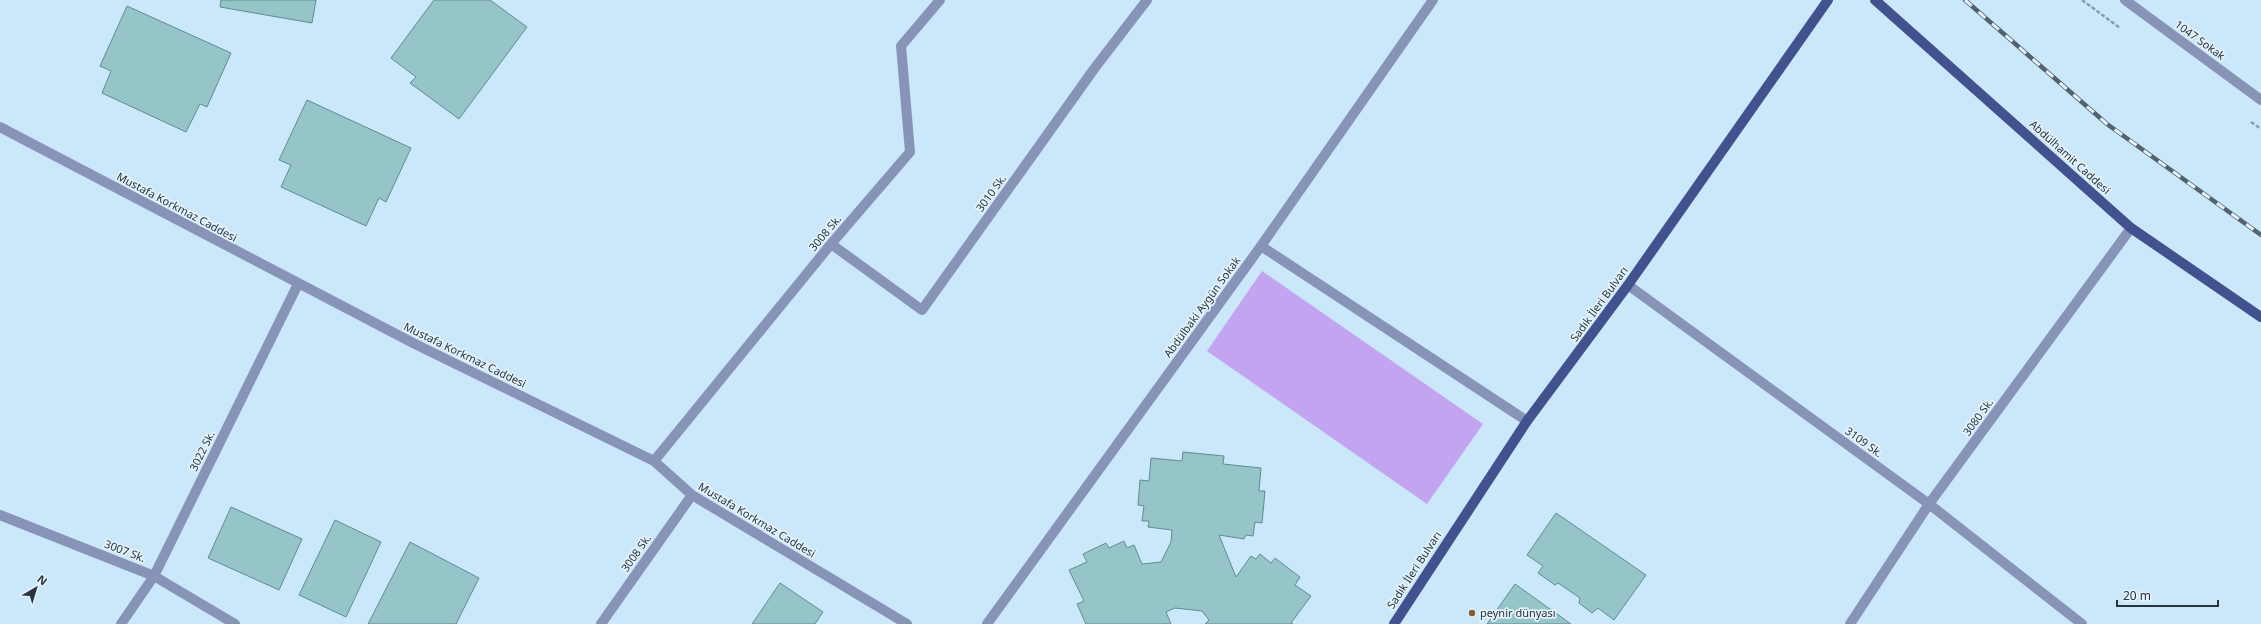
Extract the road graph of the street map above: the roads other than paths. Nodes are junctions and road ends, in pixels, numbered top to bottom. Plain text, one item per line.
1 (940, 0) edge
2 (1147, 0) edge
3 (1433, 0) edge
4 (1828, 0) edge
5 (1874, 0) edge
6 (2125, 0) edge
7 (2261, 100) edge
8 (0, 127) edge
9 (2131, 228) junction
10 (831, 244) junction
11 (1261, 246) junction
12 (298, 284) junction
13 (1628, 285) junction
14 (2261, 317) edge
15 (1527, 421) junction
16 (654, 461) junction
17 (692, 495) junction
18 (1929, 504) junction
19 (0, 515) edge
20 (154, 576) junction
21 (121, 624) edge
22 (235, 624) edge
23 (600, 624) edge
24 (907, 624) edge
25 (987, 624) edge
26 (1394, 624) edge
27 (1850, 624) edge
28 (2082, 624) edge

1 - 10 street, 3008 Sk.
2 - 10 street, 3010 Sk.
3 - 11 street, Abdülbaki Aygün Sokak
4 - 13 main road, Sadık İleri Bulvarı
5 - 9 main road, Abdülhamit Caddesi
6 - 7 street, 1047 Sokak
8 - 12 street, Mustafa Korkmaz Caddesi
9 - 14 main road, Abdülhamit Caddesi
9 - 18 street, 3080 Sk.
10 - 16 street, 3008 Sk.
11 - 15 street
11 - 25 street, Abdülbaki Aygün Sokak
12 - 16 street, Mustafa Korkmaz Caddesi
12 - 20 street, 3022 Sk.
13 - 15 main road, Sadık İleri Bulvarı
13 - 18 street, 3109 Sk.
15 - 26 main road, Sadık İleri Bulvarı
16 - 17 street, Mustafa Korkmaz Caddesi
17 - 23 street, 3008 Sk.
17 - 24 street, Mustafa Korkmaz Caddesi
18 - 27 street, 3080 Sk.
18 - 28 street, 3109 Sk.
19 - 20 street, 3007 Sk.
20 - 21 street, 3022 Sk.
20 - 22 street, 3007 Sk.

